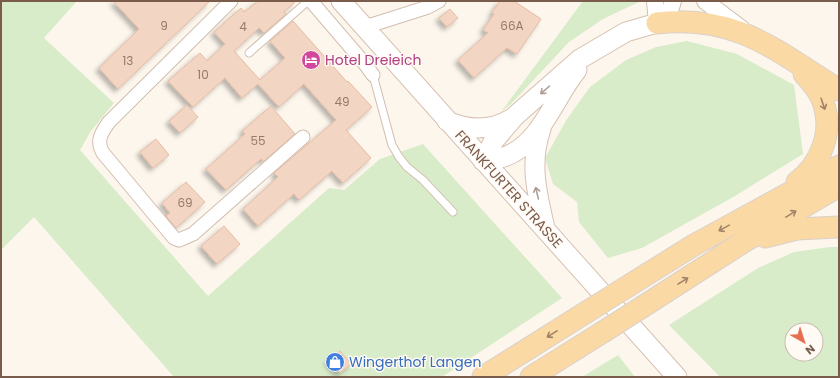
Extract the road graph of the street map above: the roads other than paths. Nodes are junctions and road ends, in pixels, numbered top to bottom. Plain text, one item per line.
1 (231, 1) edge
2 (309, 1) edge
3 (341, 1) edge
4 (439, 1) edge
5 (655, 1) edge
6 (673, 1) edge
7 (705, 1) edge
8 (657, 23) junction
9 (365, 27) junction
10 (755, 38) junction
11 (597, 48) junction
12 (249, 53) dead end
13 (793, 61) junction
14 (373, 75) joint
15 (839, 90) edge
16 (515, 116) junction
17 (447, 121) junction
18 (542, 124) junction
19 (303, 137) dead end
20 (483, 161) junction
21 (839, 166) edge
22 (839, 186) edge
23 (758, 208) junction
24 (453, 212) dead end
25 (839, 227) edge
26 (546, 231) junction
27 (745, 242) junction
28 (483, 377) edge
29 (531, 377) edge
30 (677, 377) edge

1 - 19 street
2 - 12 lane
2 - 14 street
3 - 9 main road, FRANKFURTER STRASSE
4 - 9 street
5 - 8 street
6 - 8 street
7 - 10 street
8 - 10 main road
8 - 11 main road
9 - 17 main road, FRANKFURTER STRASSE
10 - 13 main road
11 -> 16 main road
11 - 18 main road
13 - 15 main road
13 -> 23 main road
14 - 24 lane
16 - 17 main road
16 - 20 main road
17 - 20 main road, FRANKFURTER STRASSE
18 - 20 main road
26 -> 18 main road
20 - 26 main road, FRANKFURTER STRASSE
21 - 23 main road
27 -> 22 main road
23 -> 28 main road, bridge
25 - 27 main road
26 - 30 main road, FRANKFURTER STRASSE
29 -> 27 main road, bridge

